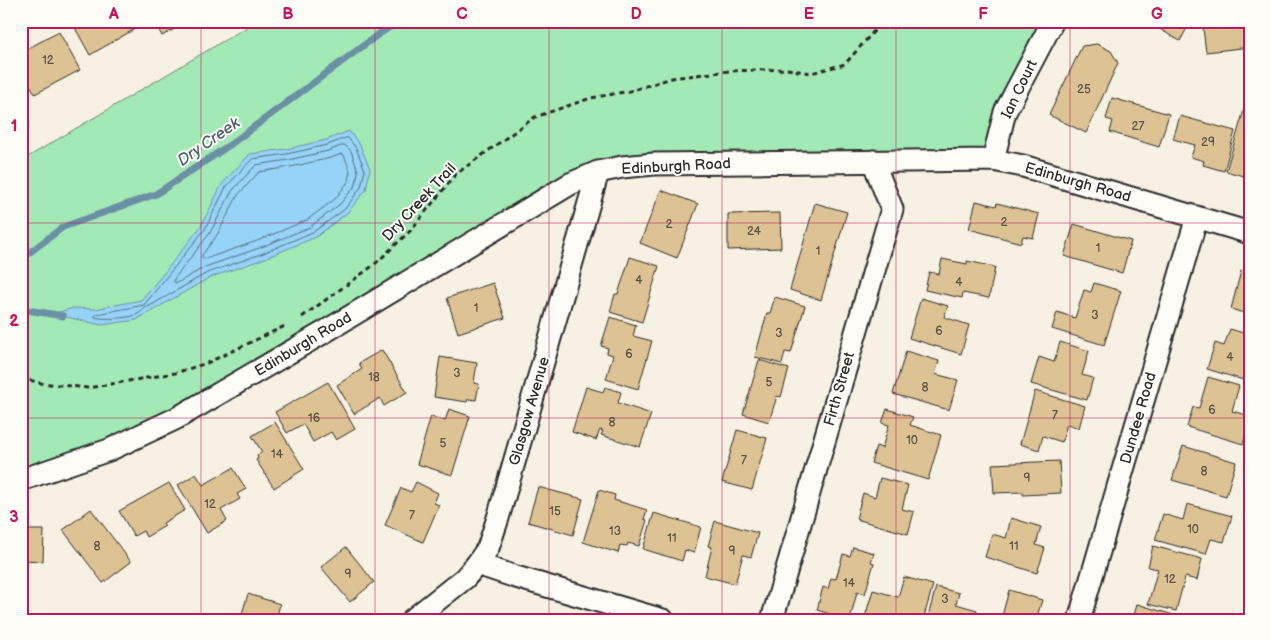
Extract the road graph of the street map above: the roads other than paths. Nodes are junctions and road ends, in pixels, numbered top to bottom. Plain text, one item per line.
1 (1053, 21) edge
2 (993, 160) junction
3 (873, 161) junction
4 (598, 172) junction
5 (1197, 217) junction
6 (1250, 233) edge
7 (21, 480) edge
8 (478, 564) junction
9 (412, 620) edge
10 (663, 620) edge
11 (772, 620) edge
12 (1079, 620) edge

1 - 2 street, Ian Court
2 - 3 street, Edinburgh Road
2 - 5 street, Edinburgh Road
3 - 4 street, Edinburgh Road
3 - 11 street, Firth Street
4 - 7 street, Edinburgh Road
4 - 8 street, Glasgow Avenue
5 - 6 street, Edinburgh Road
5 - 12 street, Dundee Road
8 - 9 street, Glasgow Avenue
8 - 10 street

